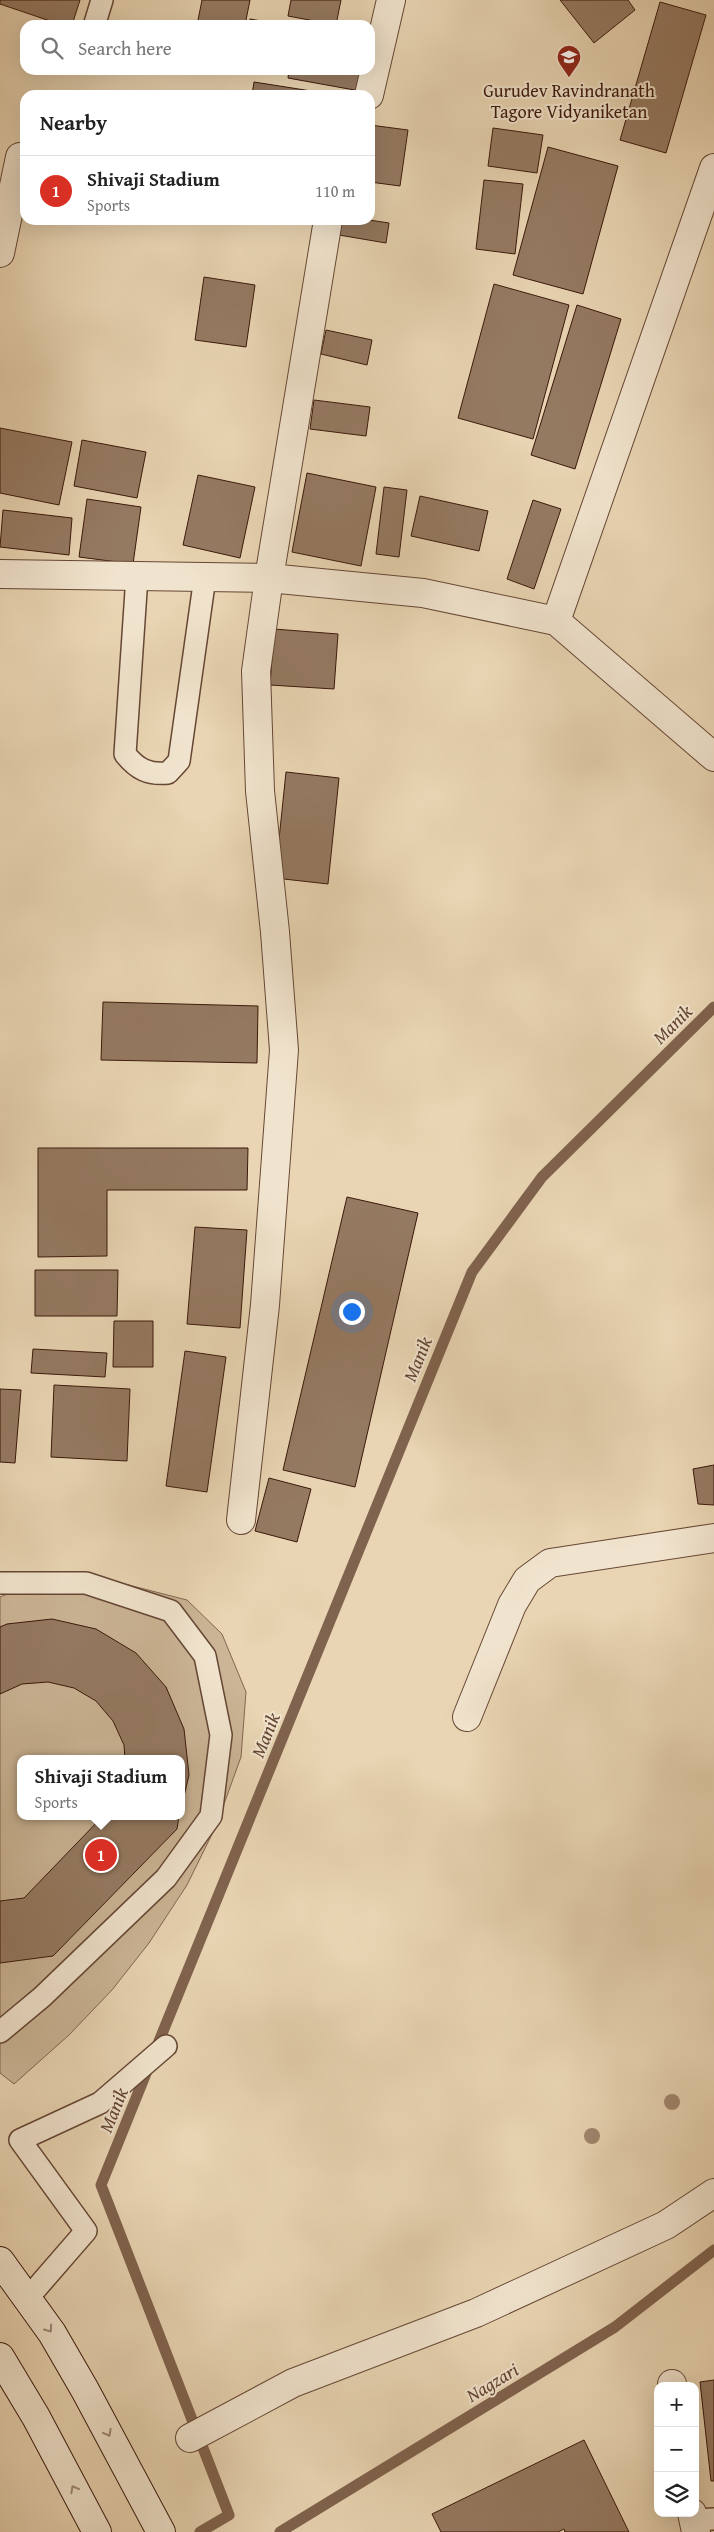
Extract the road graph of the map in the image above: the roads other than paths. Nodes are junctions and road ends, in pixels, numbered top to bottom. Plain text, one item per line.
1 (102, 0) edge
2 (391, 0) edge
3 (96, 20) edge
4 (375, 69) edge
5 (374, 75) edge
6 (370, 90) edge
7 (20, 157) dead end
8 (714, 168) edge
9 (327, 225) edge
10 (0, 253) edge
11 (0, 574) edge
12 (136, 576) junction
13 (205, 577) junction
14 (269, 578) junction
15 (556, 621) junction
16 (714, 757) edge
17 (241, 1520) dead end
18 (714, 1538) edge
19 (0, 1583) edge
20 (467, 1717) dead end
21 (0, 2032) edge
22 (166, 2046) dead end
23 (714, 2193) edge
24 (0, 2261) edge
25 (27, 2299) junction
26 (0, 2357) edge
27 (190, 2438) dead end
28 (97, 2532) edge
29 (161, 2532) edge

1 - 3 lane
2 - 4 street
5 - 6 street
7 - 10 street
8 - 15 street
9 - 14 street
11 - 12 street
12 - 13 street
12 - 13 lane
13 - 14 street
14 - 15 street
14 - 17 street
15 - 16 street
18 - 20 street
19 - 21 lane
22 - 25 lane
23 - 27 street
24 - 25 street
25 -> 29 street
28 -> 26 street

